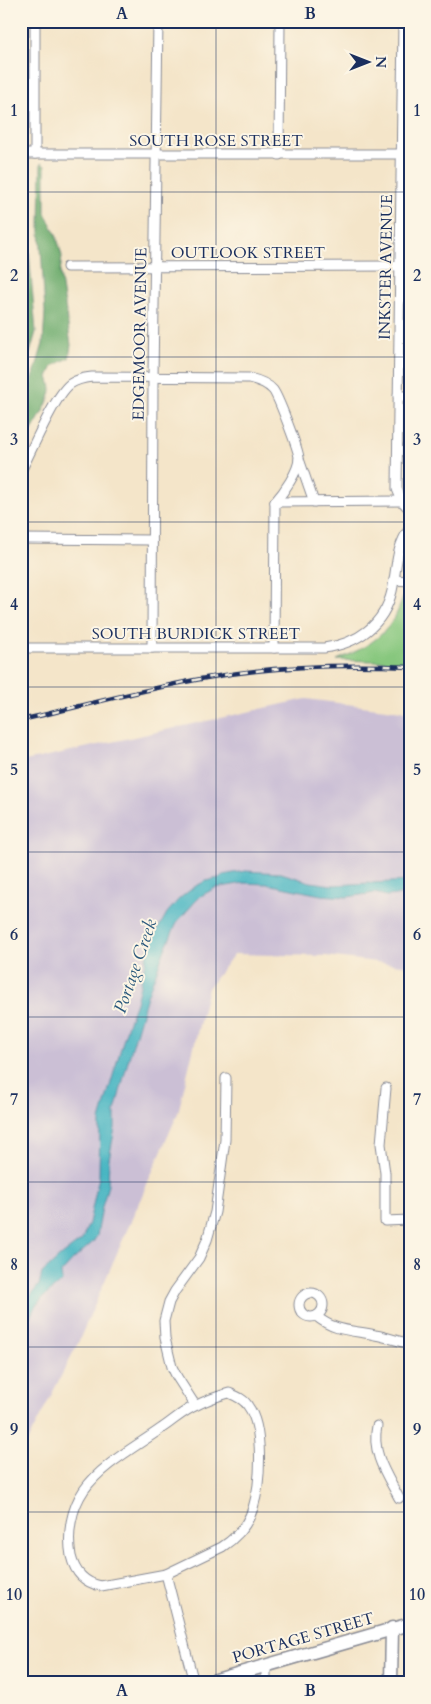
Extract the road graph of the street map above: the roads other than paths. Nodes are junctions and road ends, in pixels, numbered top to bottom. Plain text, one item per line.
1 (35, 21) edge
2 (158, 21) edge
3 (280, 21) edge
4 (405, 26) edge
5 (21, 154) edge
6 (35, 154) junction
7 (406, 154) edge
8 (156, 155) junction
9 (279, 155) junction
10 (410, 262) edge
11 (400, 264) junction
12 (67, 267) dead end
13 (156, 267) junction
14 (153, 378) junction
15 (398, 396) junction
16 (410, 396) edge
17 (299, 459) junction
18 (21, 470) edge
19 (402, 501) junction
20 (275, 502) junction
21 (314, 502) junction
22 (410, 510) edge
23 (410, 528) edge
24 (21, 539) edge
25 (152, 540) junction
26 (394, 580) junction
27 (410, 581) edge
28 (21, 648) edge
29 (152, 648) junction
30 (274, 648) junction
31 (226, 1078) dead end
32 (386, 1088) dead end
33 (410, 1220) edge
34 (316, 1316) dead end
35 (410, 1344) edge
36 (195, 1405) junction
37 (378, 1426) dead end
38 (398, 1498) dead end
39 (166, 1574) junction
40 (410, 1624) edge
41 (392, 1628) junction
42 (266, 1665) junction
43 (194, 1683) edge
44 (206, 1683) edge
45 (266, 1683) edge
46 (391, 1683) edge

1 - 6 street
2 - 8 street, EDGEMOOR AVENUE
3 - 9 street
4 - 7 street, INKSTER AVENUE
5 - 6 street, SOUTH ROSE STREET
6 - 8 street, SOUTH ROSE STREET
7 - 9 street, SOUTH ROSE STREET
7 - 11 street, INKSTER AVENUE
8 - 9 street, SOUTH ROSE STREET
8 - 13 street, EDGEMOOR AVENUE
10 - 11 street, OUTLOOK STREET
11 - 13 street, OUTLOOK STREET
11 - 15 street, INKSTER AVENUE
12 - 13 street, OUTLOOK STREET
13 - 14 street, EDGEMOOR AVENUE
14 - 17 street
14 - 18 street
14 - 25 street, EDGEMOOR AVENUE
15 - 16 street
15 - 19 street, INKSTER AVENUE
17 - 20 street
17 - 21 street
19 - 21 street
19 - 22 street
20 - 21 street
20 - 30 street
23 - 26 street
24 - 25 street
25 - 29 street, EDGEMOOR AVENUE
26 - 27 street
26 - 30 street, SOUTH BURDICK STREET
28 - 29 street, SOUTH BURDICK STREET
29 - 30 street, SOUTH BURDICK STREET
31 - 36 street
32 - 33 street
34 - 35 street
36 - 39 street
36 - 39 street
37 - 38 street
39 - 43 street
40 - 41 main road, PORTAGE STREET
41 - 42 main road, PORTAGE STREET
41 - 46 main road
42 - 44 main road, PORTAGE STREET
42 - 45 street

